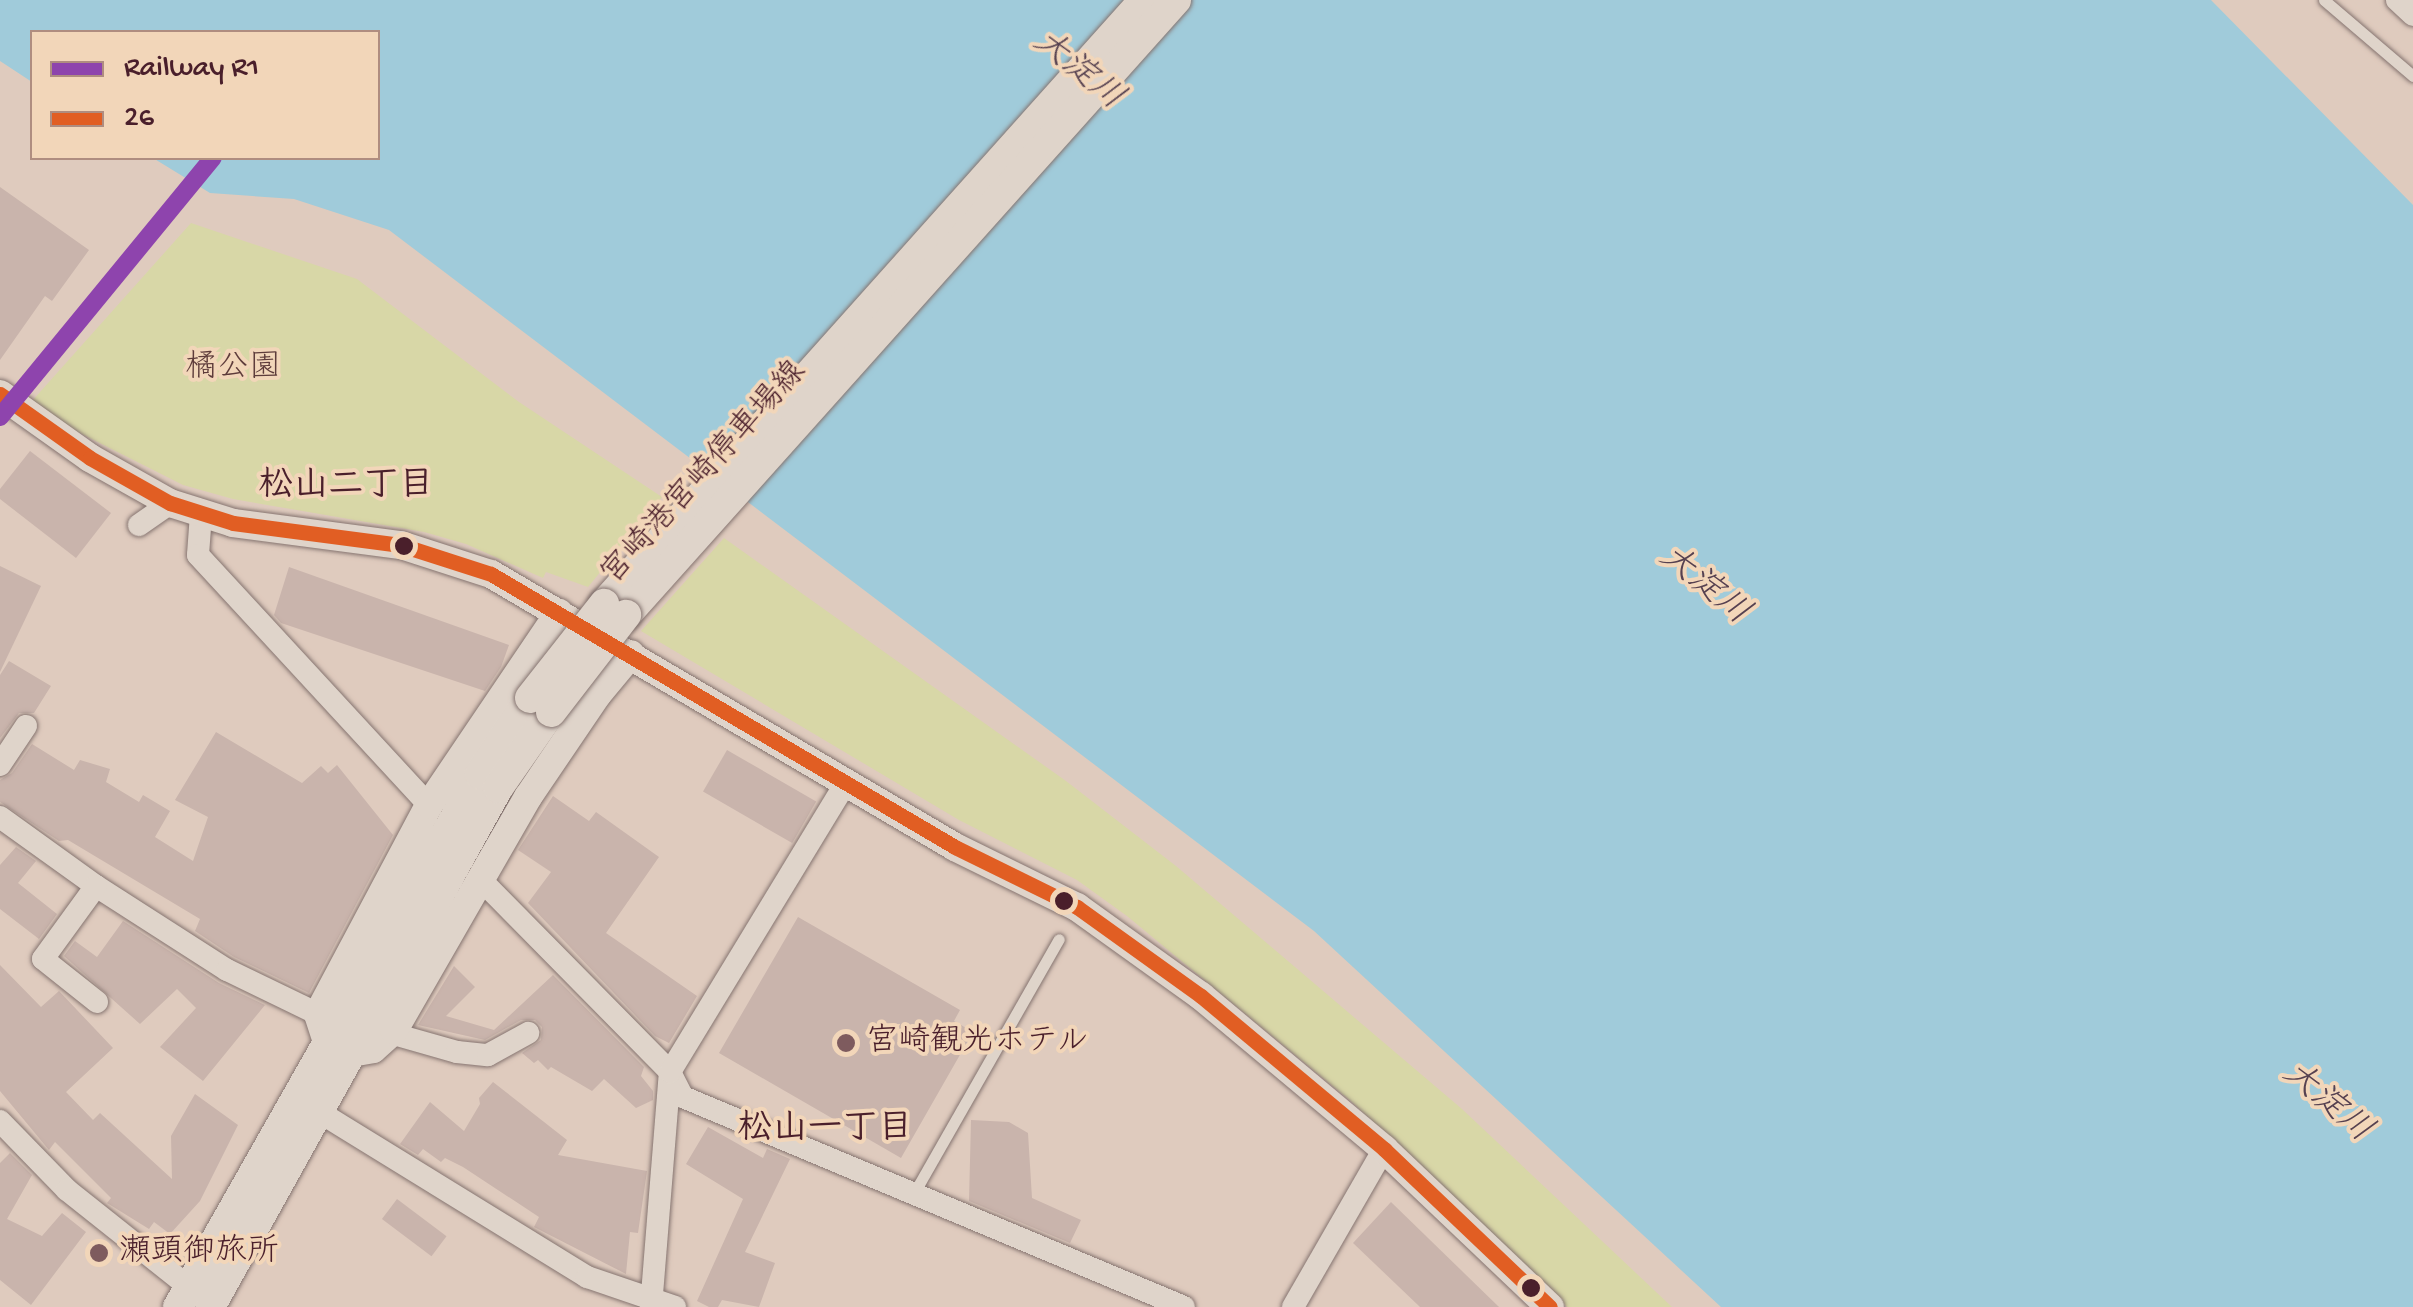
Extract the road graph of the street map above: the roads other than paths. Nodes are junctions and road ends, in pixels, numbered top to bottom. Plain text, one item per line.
1 (1144, 0) edge
2 (1176, 0) edge
3 (2324, 0) edge
4 (2397, 0) edge
5 (2413, 14) edge
6 (2413, 76) edge
7 (0, 394) edge
8 (170, 502) junction
9 (201, 514) junction
10 (139, 524) dead end
11 (559, 613) junction
12 (631, 654) junction
13 (26, 726) dead end
14 (0, 765) edge
15 (489, 781) junction
16 (846, 782) junction
17 (429, 805) junction
18 (0, 817) edge
19 (480, 879) junction
20 (96, 886) junction
21 (1058, 939) dead end
22 (97, 1002) dead end
23 (390, 1033) junction
24 (528, 1033) dead end
25 (332, 1036) junction
26 (670, 1072) junction
27 (318, 1112) junction
28 (0, 1121) edge
29 (1384, 1149) junction
30 (914, 1193) junction
31 (193, 1300) edge
32 (651, 1303) edge
33 (676, 1307) edge
34 (1184, 1307) edge
35 (1293, 1307) edge
36 (1550, 1307) edge

1 - 15 main road, 宮崎港宮崎停車場線, bridge
2 - 15 main road, 宮崎港宮崎停車場線, bridge
3 - 6 lane
4 - 5 street
7 - 8 street
8 - 9 street
8 - 10 street
9 - 11 street
9 - 17 street
11 - 12 street
11 - 17 street
12 - 16 street
12 - 19 street
13 - 14 street
15 - 25 main road, 宮崎港宮崎停車場線
16 - 26 street
16 - 29 street
17 - 25 street
18 - 20 street
19 - 23 street
19 - 26 street
20 - 22 street
20 - 25 street
21 - 30 lane
23 - 24 street
23 - 25 street
25 - 27 main road, 宮崎港宮崎停車場線
25 - 31 main road, 宮崎港宮崎停車場線
26 - 30 street
26 - 32 street
27 - 31 main road, 宮崎港宮崎停車場線
27 - 32 street
28 - 31 street
29 - 35 street
29 - 36 street
30 - 34 street
32 - 33 street

